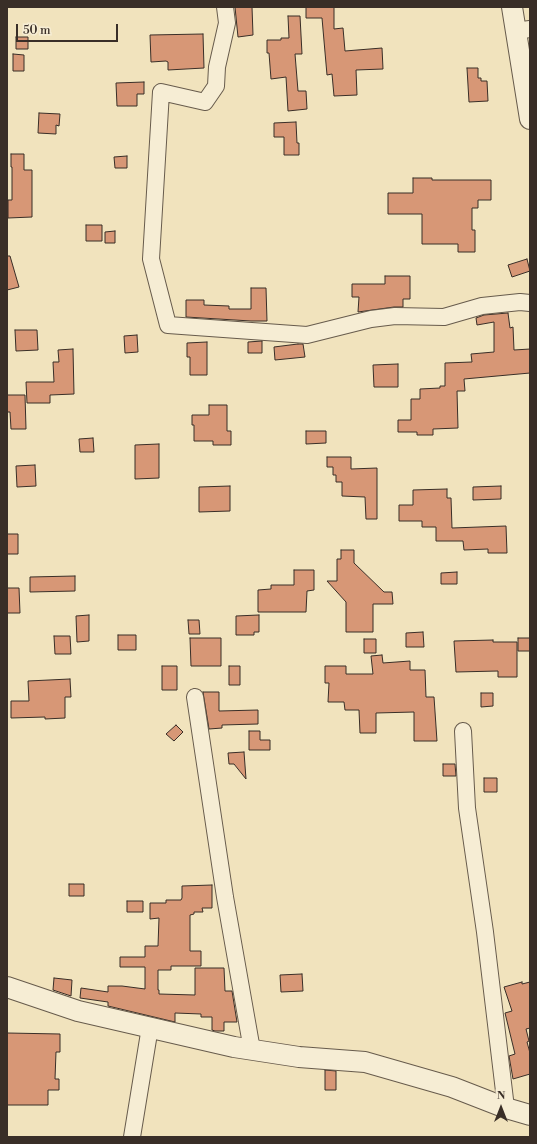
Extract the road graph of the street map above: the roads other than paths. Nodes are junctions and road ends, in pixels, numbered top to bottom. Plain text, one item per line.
1 (226, 7) edge
2 (512, 7) edge
3 (523, 30) edge
4 (530, 119) edge
5 (530, 303) edge
6 (195, 697) dead end
7 (463, 731) dead end
8 (7, 987) edge
9 (150, 1027) junction
10 (252, 1050) junction
11 (506, 1108) junction
12 (530, 1115) edge
13 (132, 1137) edge

1 - 5 street
2 - 3 street
3 - 4 street
6 - 10 street
7 - 11 street
8 - 9 street
9 - 10 street
9 - 13 street
10 - 11 street
11 - 12 street

